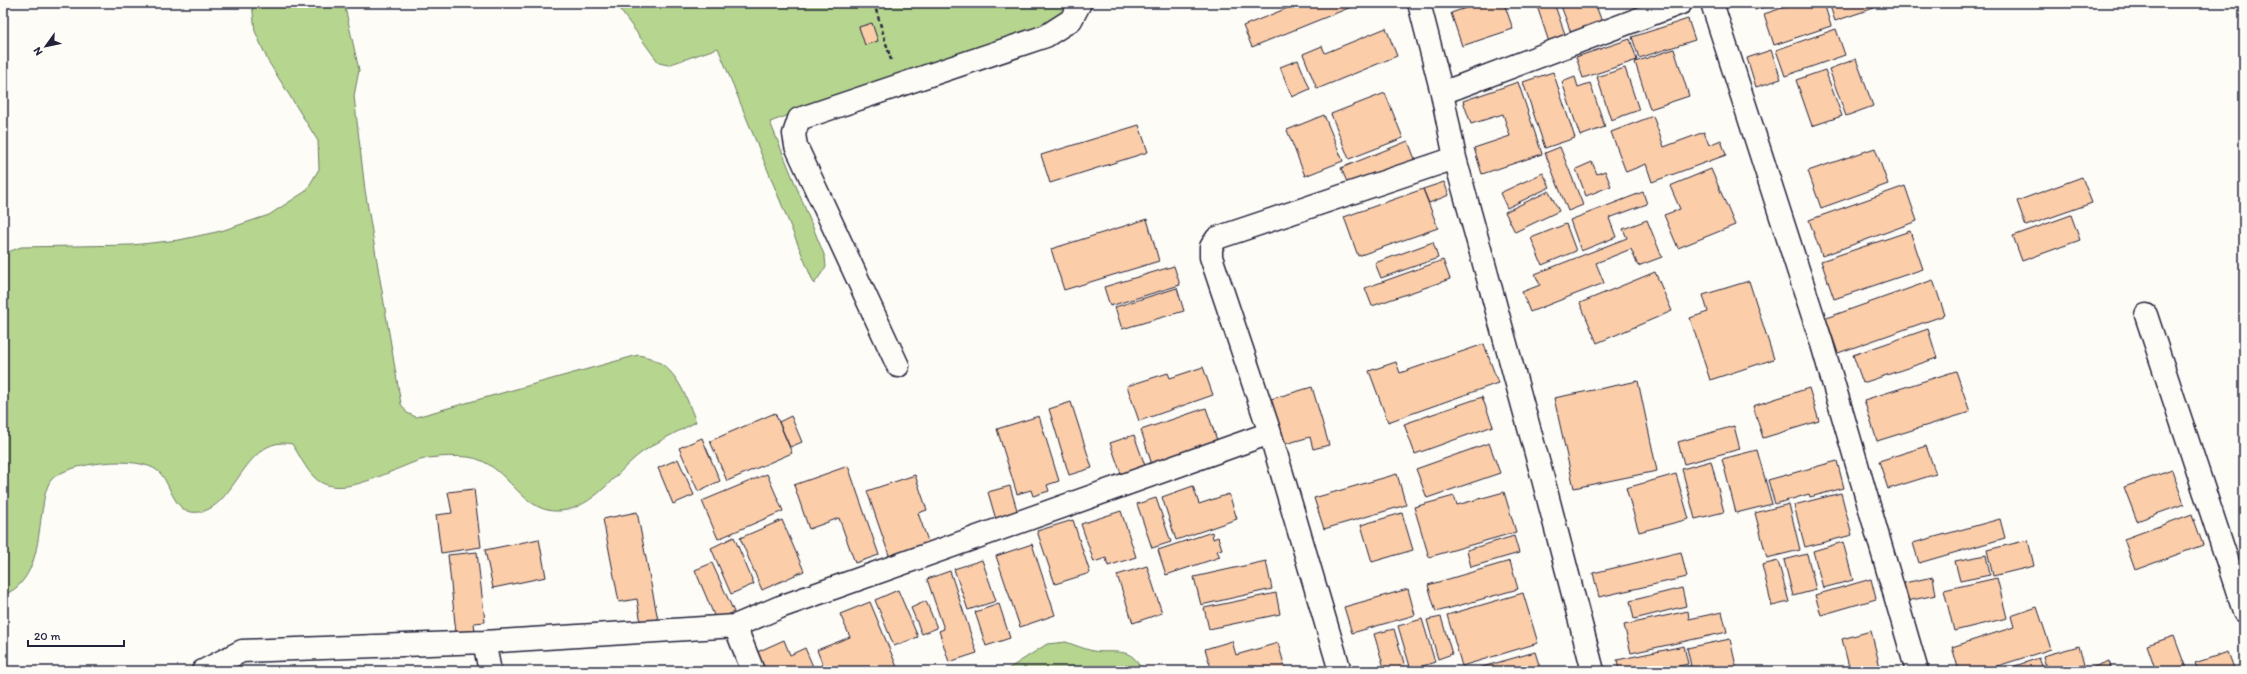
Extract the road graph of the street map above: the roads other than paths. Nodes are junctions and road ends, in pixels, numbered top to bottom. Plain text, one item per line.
1 (1080, 3) edge
2 (1419, 3) edge
3 (1681, 3) edge
4 (1712, 3) edge
5 (1442, 92) junction
6 (1455, 158) junction
7 (2146, 316) dead end
8 (898, 366) dead end
9 (1270, 433) junction
10 (2244, 611) edge
11 (735, 626) junction
12 (484, 642) junction
13 (203, 671) edge
14 (490, 671) edge
15 (753, 671) edge
16 (1340, 671) edge
17 (1593, 671) edge
18 (1917, 671) edge

1 - 8 street
2 - 5 street
3 - 5 street
4 - 18 street
5 - 6 street
6 - 9 street
6 - 17 street
7 - 10 street
9 - 11 street
9 - 16 street
11 - 12 street
11 - 15 street
12 - 13 street
12 - 14 street

